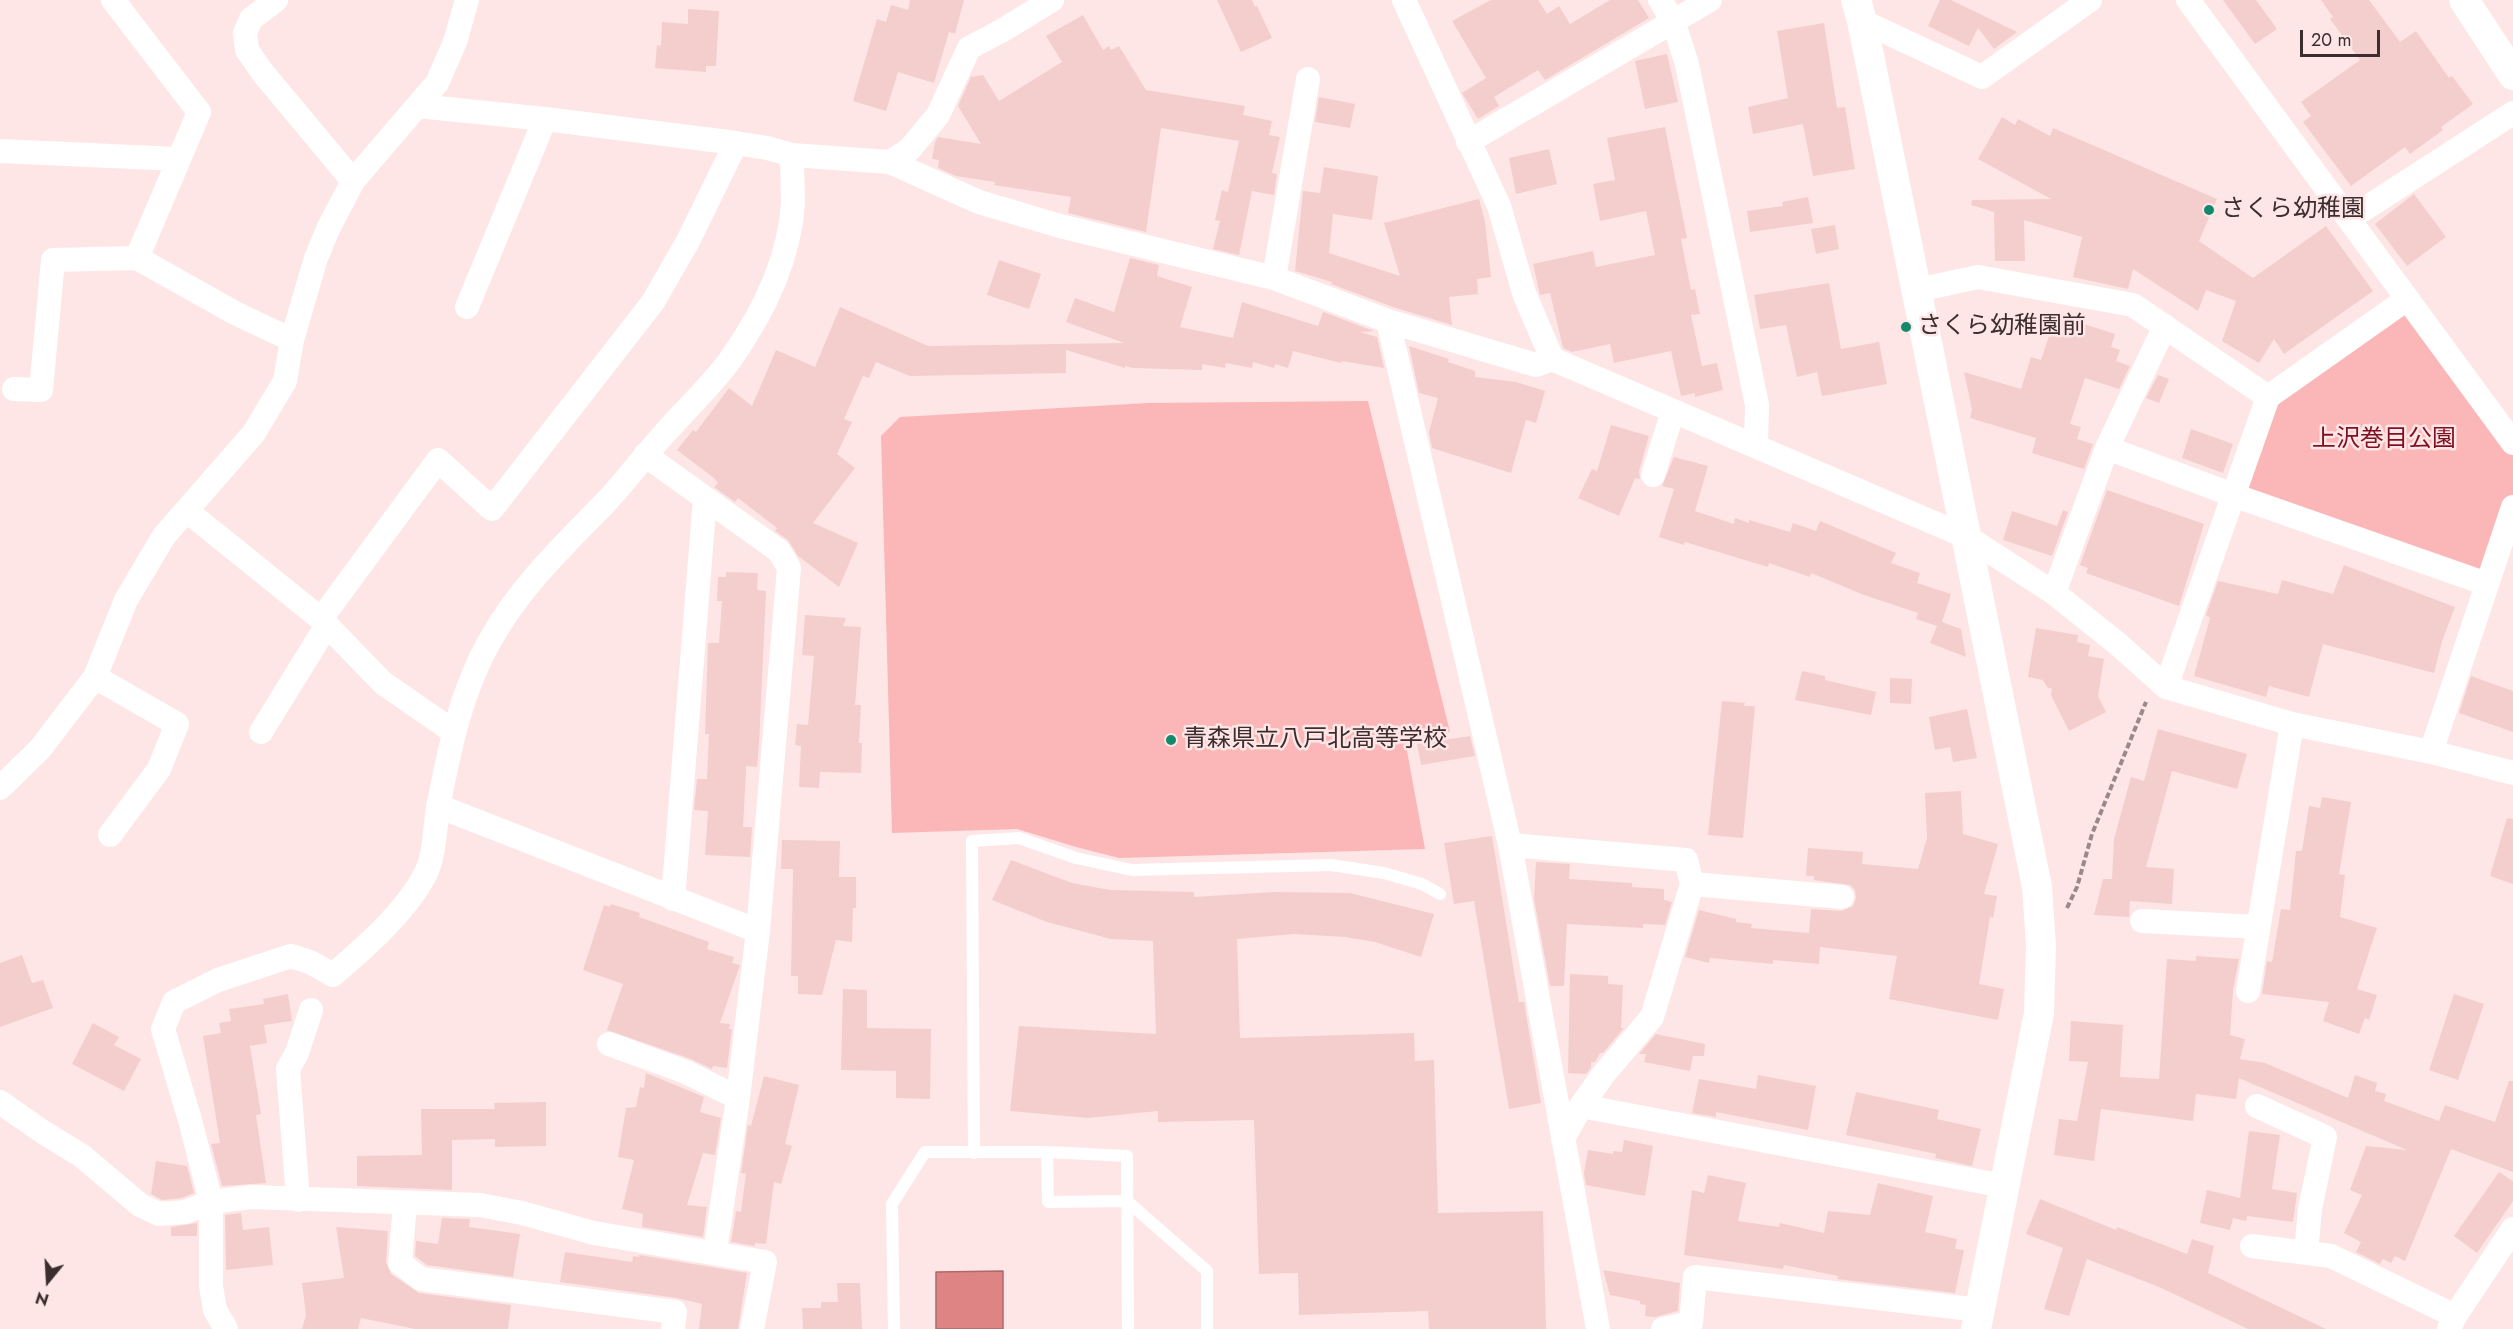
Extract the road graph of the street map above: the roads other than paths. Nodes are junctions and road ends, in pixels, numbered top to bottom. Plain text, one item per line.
1 (113, 0) edge
2 (276, 0) edge
3 (467, 0) edge
4 (1052, 0) edge
5 (1404, 0) edge
6 (1660, 0) edge
7 (1710, 0) edge
8 (2090, 0) edge
9 (2188, 0) edge
10 (2464, 0) edge
11 (1859, 10) edge
12 (1673, 21) junction
13 (2513, 75) edge
14 (1308, 79) dead end
15 (418, 106) junction
16 (2513, 113) edge
17 (545, 119) junction
18 (1468, 142) junction
19 (736, 143) junction
20 (0, 151) edge
21 (792, 155) junction
22 (178, 159) junction
23 (890, 162) junction
24 (353, 181) junction
25 (2349, 219) junction
26 (137, 258) junction
27 (1274, 278) junction
28 (1918, 290) junction
29 (2407, 299) junction
30 (467, 308) dead end
31 (1389, 321) junction
32 (2165, 326) junction
33 (292, 340) junction
34 (1552, 359) junction
35 (14, 388) dead end
36 (2268, 397) junction
37 (1673, 411) junction
38 (2513, 443) edge
39 (1756, 446) junction
40 (2108, 448) junction
41 (645, 455) junction
42 (1653, 475) dead end
43 (2234, 495) junction
44 (705, 498) junction
45 (2513, 507) edge
46 (187, 511) junction
47 (1967, 537) junction
48 (2487, 584) junction
49 (2054, 593) junction
50 (324, 622) junction
51 (94, 677) junction
52 (2161, 682) junction
53 (2292, 724) junction
54 (261, 732) dead end
55 (454, 732) junction
56 (2431, 752) junction
57 (2513, 773) edge
58 (0, 788) edge
59 (438, 806) junction
60 (110, 835) dead end
61 (1510, 845) junction
62 (1692, 884) junction
63 (1440, 894) dead end
64 (1842, 897) dead end
65 (672, 899) junction
66 (2142, 921) dead end
67 (2258, 927) junction
68 (758, 931) junction
69 (2248, 991) dead end
70 (310, 1010) dead end
71 (609, 1044) dead end
72 (738, 1098) junction
73 (0, 1102) edge
74 (1581, 1106) junction
75 (2258, 1106) dead end
76 (1563, 1139) junction
77 (1047, 1152) junction
78 (974, 1153) junction
79 (2004, 1186) junction
80 (298, 1200) junction
81 (1127, 1201) junction
82 (211, 1203) junction
83 (405, 1203) junction
84 (2513, 1229) edge
85 (2252, 1246) dead end
86 (715, 1252) junction
87 (2307, 1253) junction
88 (1978, 1320) edge
89 (2452, 1322) edge
90 (226, 1329) edge
91 (673, 1329) edge
92 (752, 1329) edge
93 (894, 1329) edge
94 (1128, 1329) edge
95 (1207, 1329) edge
96 (1598, 1329) edge
97 (1663, 1329) edge

1 - 22 street
2 - 24 street
3 - 15 street
4 - 23 street
5 - 18 street
6 - 12 street
7 - 12 street
8 - 11 street
9 - 25 street
10 - 13 street
11 - 28 street
12 - 18 street
12 - 39 street
14 - 27 street
15 - 17 street
15 - 24 street
16 - 25 street
17 - 19 street
17 - 30 street
18 - 34 street
19 - 21 street
19 - 50 street
20 - 22 street
21 - 23 street
21 - 41 street
22 - 26 street
23 - 27 street
24 - 33 street
25 - 29 street
26 - 33 street
26 - 35 street
27 - 31 street
28 - 32 street
28 - 47 street
29 - 36 street
29 - 38 street
31 - 34 street
31 - 61 street
32 - 36 street
32 - 40 street
33 - 46 street
34 - 37 street
36 - 43 street
37 - 39 street
37 - 42 street
39 - 47 street
40 - 43 street
40 - 49 street
41 - 44 street
41 - 55 street
43 - 48 street
43 - 52 street
44 - 65 street
44 - 68 street
45 - 48 street
46 - 50 street
46 - 51 street
47 - 49 street
47 - 79 street
48 - 56 street
49 - 52 street
50 - 54 street
50 - 55 street
51 - 58 street
51 - 60 street
52 - 53 street
53 - 56 street
53 - 67 street
55 - 59 street
56 - 57 street
59 - 65 street
59 - 82 street
61 - 62 street
61 - 76 street
62 - 64 street
62 - 74 street
63 - 78 lane
65 - 68 street
66 - 67 street
67 - 69 street
68 - 72 street
70 - 80 street
71 - 72 street
72 - 86 street
73 - 82 street
74 - 76 street
74 - 79 street
75 - 87 street
76 - 96 street
77 - 78 lane
77 - 81 lane
77 - 81 lane
78 - 93 lane
79 - 88 street
80 - 82 street
80 - 83 street
81 - 94 lane
81 - 95 lane
82 - 90 street
83 - 86 street
83 - 91 street
84 - 89 street
85 - 87 street
86 - 92 street
87 - 89 street
88 - 97 street

